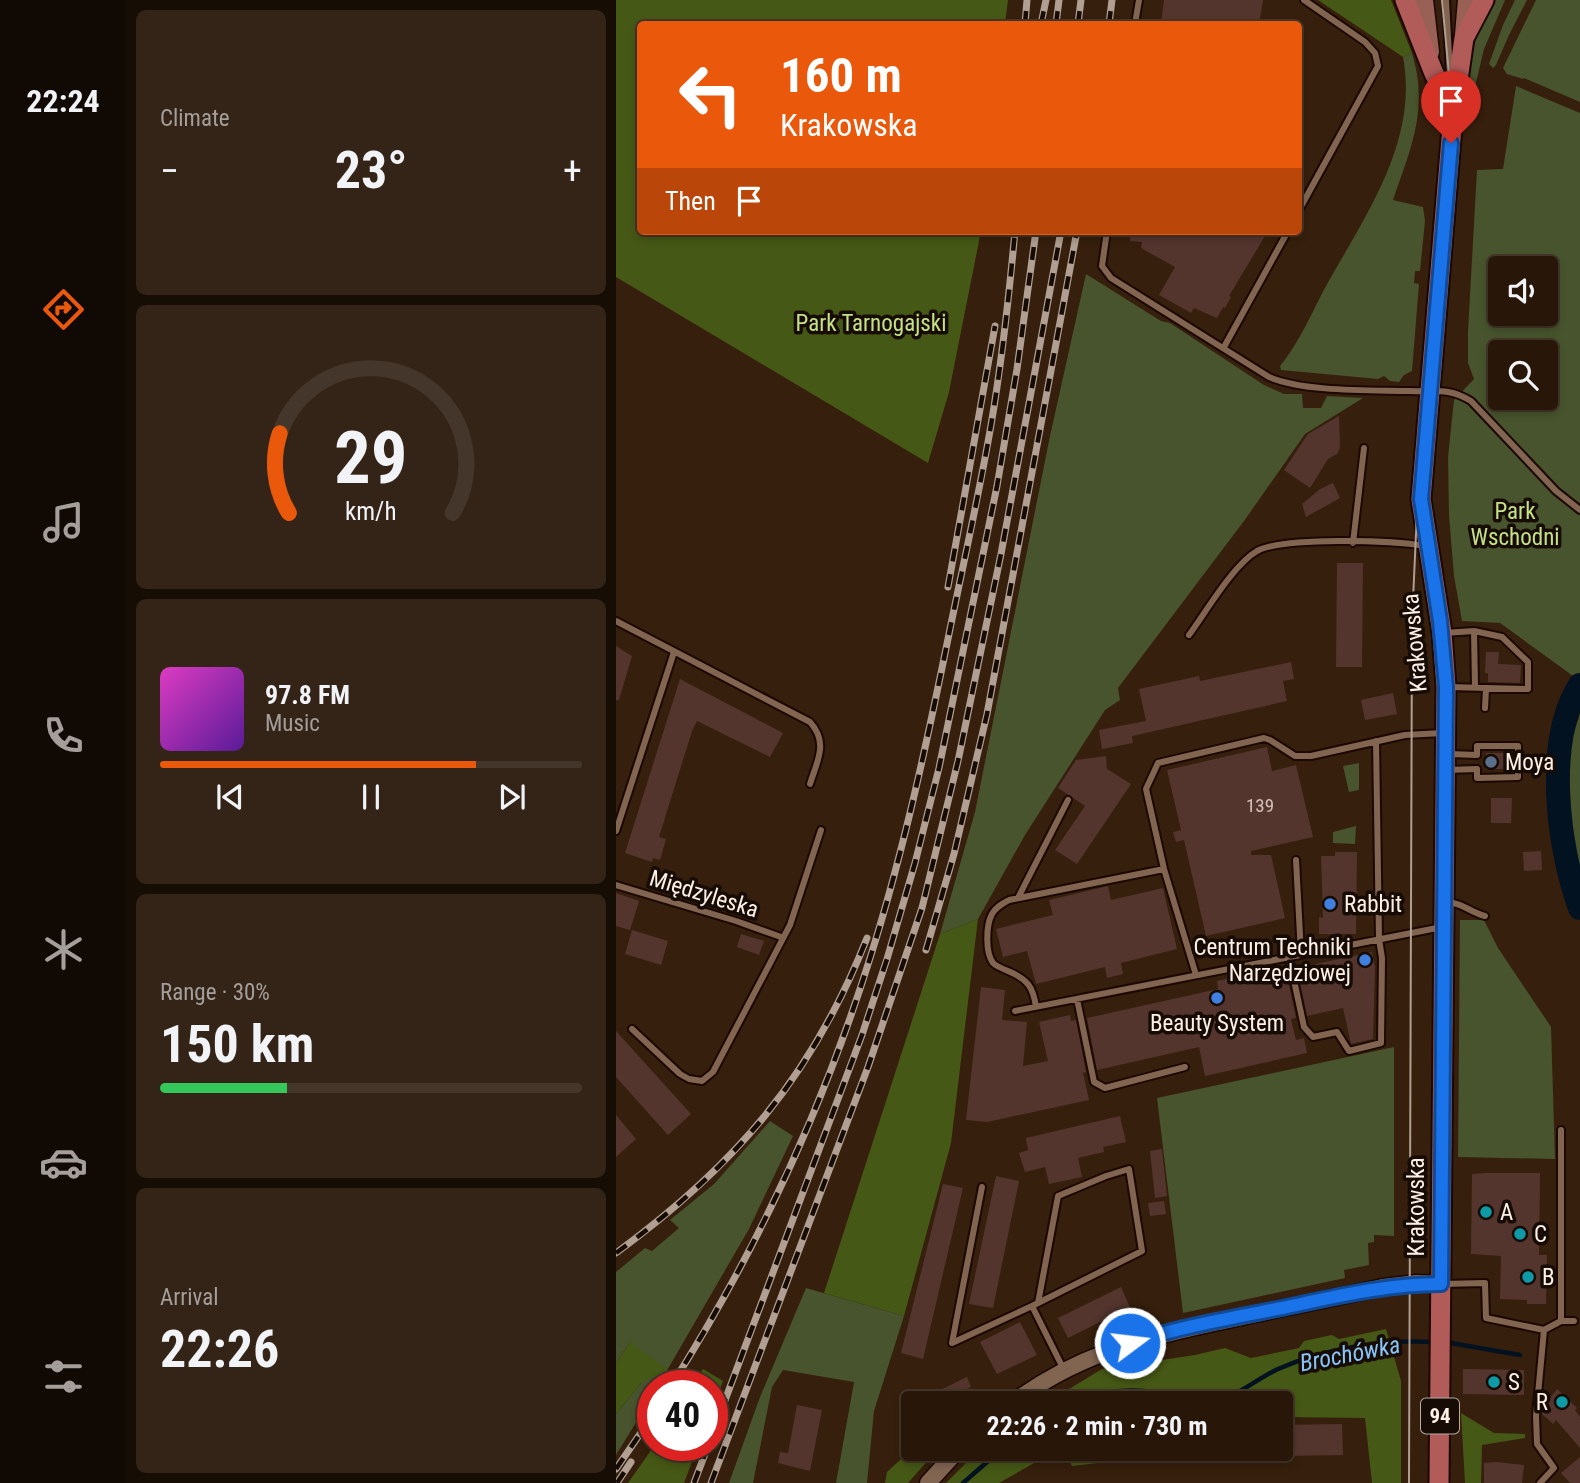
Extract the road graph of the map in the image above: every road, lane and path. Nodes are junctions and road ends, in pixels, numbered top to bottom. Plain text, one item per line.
1 (1139, 0) edge
2 (1304, 0) edge
3 (1405, 0) edge
4 (1424, 0) edge
5 (1446, 0) edge
6 (1467, 0) edge
7 (1484, 0) edge
8 (1136, 21) edge
9 (1464, 38) junction
10 (1433, 71) junction
11 (1453, 115) junction
12 (1302, 205) edge
13 (1106, 235) edge
14 (1286, 235) edge
15 (1224, 347) junction
16 (1430, 390) junction
17 (1364, 448) dead end
18 (1580, 510) edge
19 (1353, 543) junction
20 (1429, 547) junction
21 (616, 621) edge
22 (1474, 631) junction
23 (1442, 633) junction
24 (1189, 635) dead end
25 (674, 652) junction
26 (1475, 686) junction
27 (1446, 687) junction
28 (1486, 689) junction
29 (1485, 708) dead end
30 (1445, 732) junction
31 (1376, 741) junction
32 (1477, 755) junction
33 (1444, 761) junction
34 (1477, 769) junction
35 (810, 784) dead end
36 (1068, 800) dead end
37 (821, 830) dead end
38 (616, 831) edge
39 (1296, 860) dead end
40 (1164, 869) junction
41 (616, 885) edge
42 (1018, 898) junction
43 (1444, 902) junction
44 (1486, 916) dead end
45 (1444, 927) junction
46 (781, 937) junction
47 (1379, 939) junction
48 (1301, 954) junction
49 (1289, 957) junction
50 (1196, 975) junction
51 (1077, 999) junction
52 (1036, 1007) junction
53 (1015, 1011) dead end
54 (632, 1029) dead end
55 (1185, 1067) dead end
56 (1561, 1130) dead end
57 (982, 1187) dead end
58 (1441, 1284) junction
59 (1035, 1305) junction
60 (1561, 1321) junction
61 (1574, 1321) dead end
62 (1544, 1330) junction
63 (1064, 1370) junction
64 (1031, 1391) edge
65 (948, 1461) edge
66 (928, 1483) edge
67 (1439, 1483) edge
68 (1540, 1483) edge

1 - 8 lane
2 - 12 lane
3 - 10 main road, 94
4 - 10 main road
5 - 11 lane
6 - 9 main road, Krakowska
7 - 9 main road, 94
9 - 11 main road, Krakowska / 94
10 - 11 main road, 94
11 - 16 main road, Krakowska / 94
13 - 15 lane
14 - 15 lane
15 - 16 lane
16 - 18 lane
16 - 20 main road, Krakowska / 94
17 - 19 lane
19 - 20 lane
19 - 24 lane
20 - 23 main road, Krakowska / 94
21 - 25 lane
22 - 23 lane
22 - 26 lane
22 - 28 lane
23 - 27 main road, Krakowska / 94
25 - 35 lane
25 - 38 lane
26 - 27 lane
26 - 28 lane
27 - 30 main road, Krakowska / 94
28 - 29 lane
30 - 31 lane
30 - 33 main road, Krakowska / 94
31 - 40 lane
31 - 47 lane
32 - 33 lane
32 - 34 lane
32 - 34 lane
33 - 34 lane
33 - 43 main road, Krakowska / 94
36 - 42 lane
37 - 46 lane
39 - 48 lane
40 - 42 lane
40 - 50 lane
41 - 46 lane, Międzyleska
42 - 52 lane
43 - 44 lane
43 - 45 main road, Krakowska / 94
45 - 47 lane
45 - 58 main road, Krakowska / 94
46 - 54 lane
47 - 48 lane
47 - 49 lane
48 - 49 lane
49 - 50 lane
50 - 51 lane
51 - 52 lane
51 - 55 lane
52 - 53 lane
56 - 60 lane
57 - 59 lane
58 - 62 lane
58 - 63 street
58 - 67 main road, 94
59 - 59 lane
59 - 63 lane
60 - 61 lane
60 - 62 lane
62 - 68 lane
63 - 64 street
65 - 66 street

